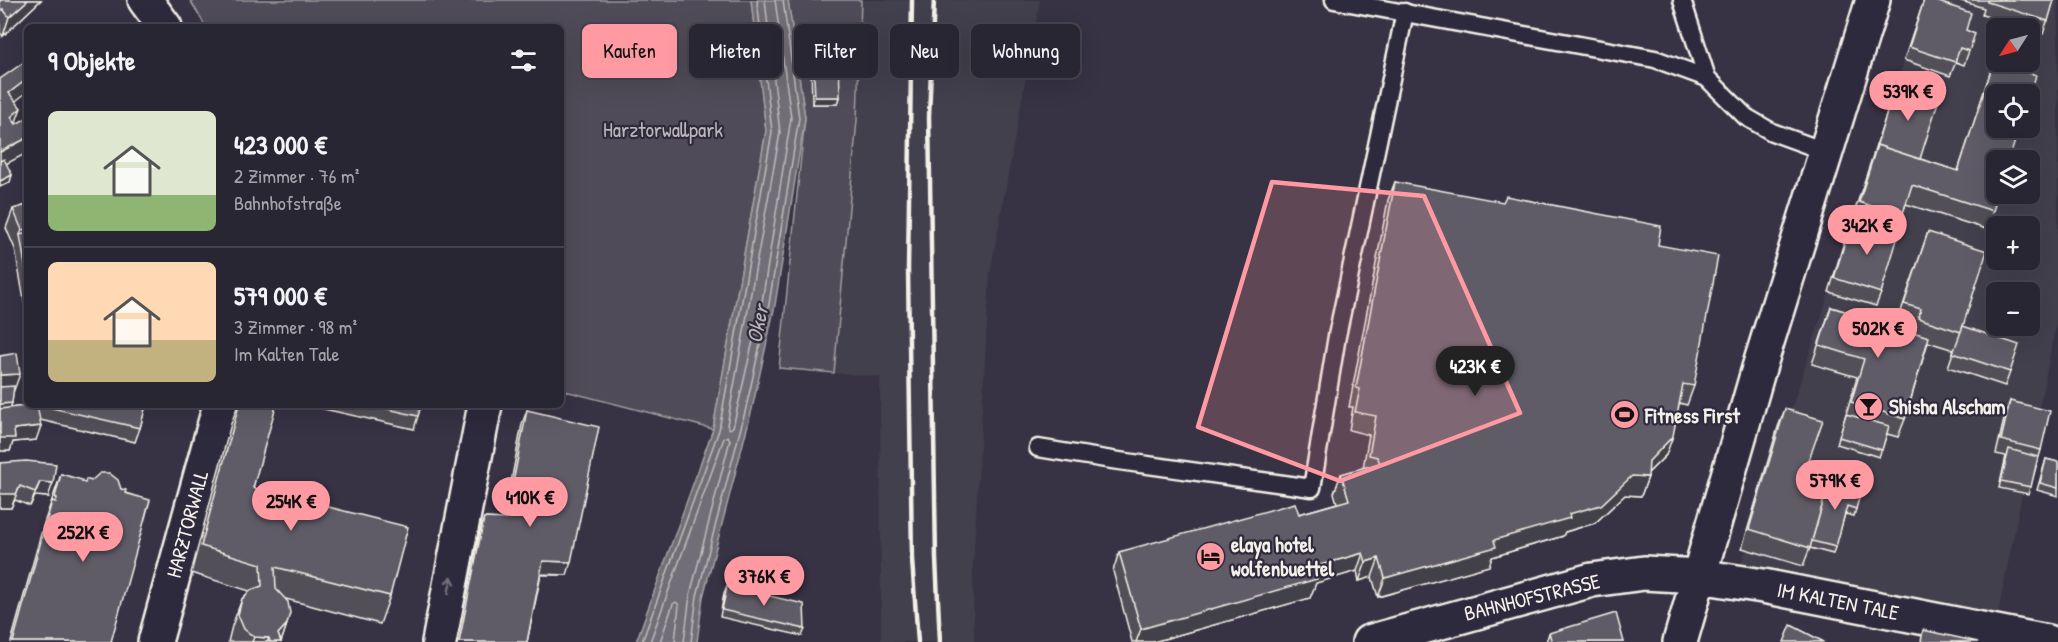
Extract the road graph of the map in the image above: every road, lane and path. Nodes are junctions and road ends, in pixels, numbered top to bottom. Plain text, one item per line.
1 (145, 0) edge
2 (1334, 0) edge
3 (1682, 0) edge
4 (1873, 0) edge
5 (1406, 12) junction
6 (163, 24) edge
7 (1707, 78) junction
8 (1827, 152) junction
9 (219, 408) edge
10 (484, 408) edge
11 (1038, 448) dead end
12 (1699, 576) junction
13 (155, 642) edge
14 (439, 642) edge
15 (1369, 642) edge
16 (1680, 642) edge
17 (2047, 642) edge

1 - 6 street
2 - 5 lane
3 - 7 lane
4 - 8 street
5 - 7 lane
5 - 11 lane
7 - 8 lane
8 - 12 street
9 - 13 street, HARZTORWALL
14 -> 10 street
12 - 15 street, BAHNHOFSTRASSE
12 - 16 street
12 - 17 street, IM KALTEN TALE

